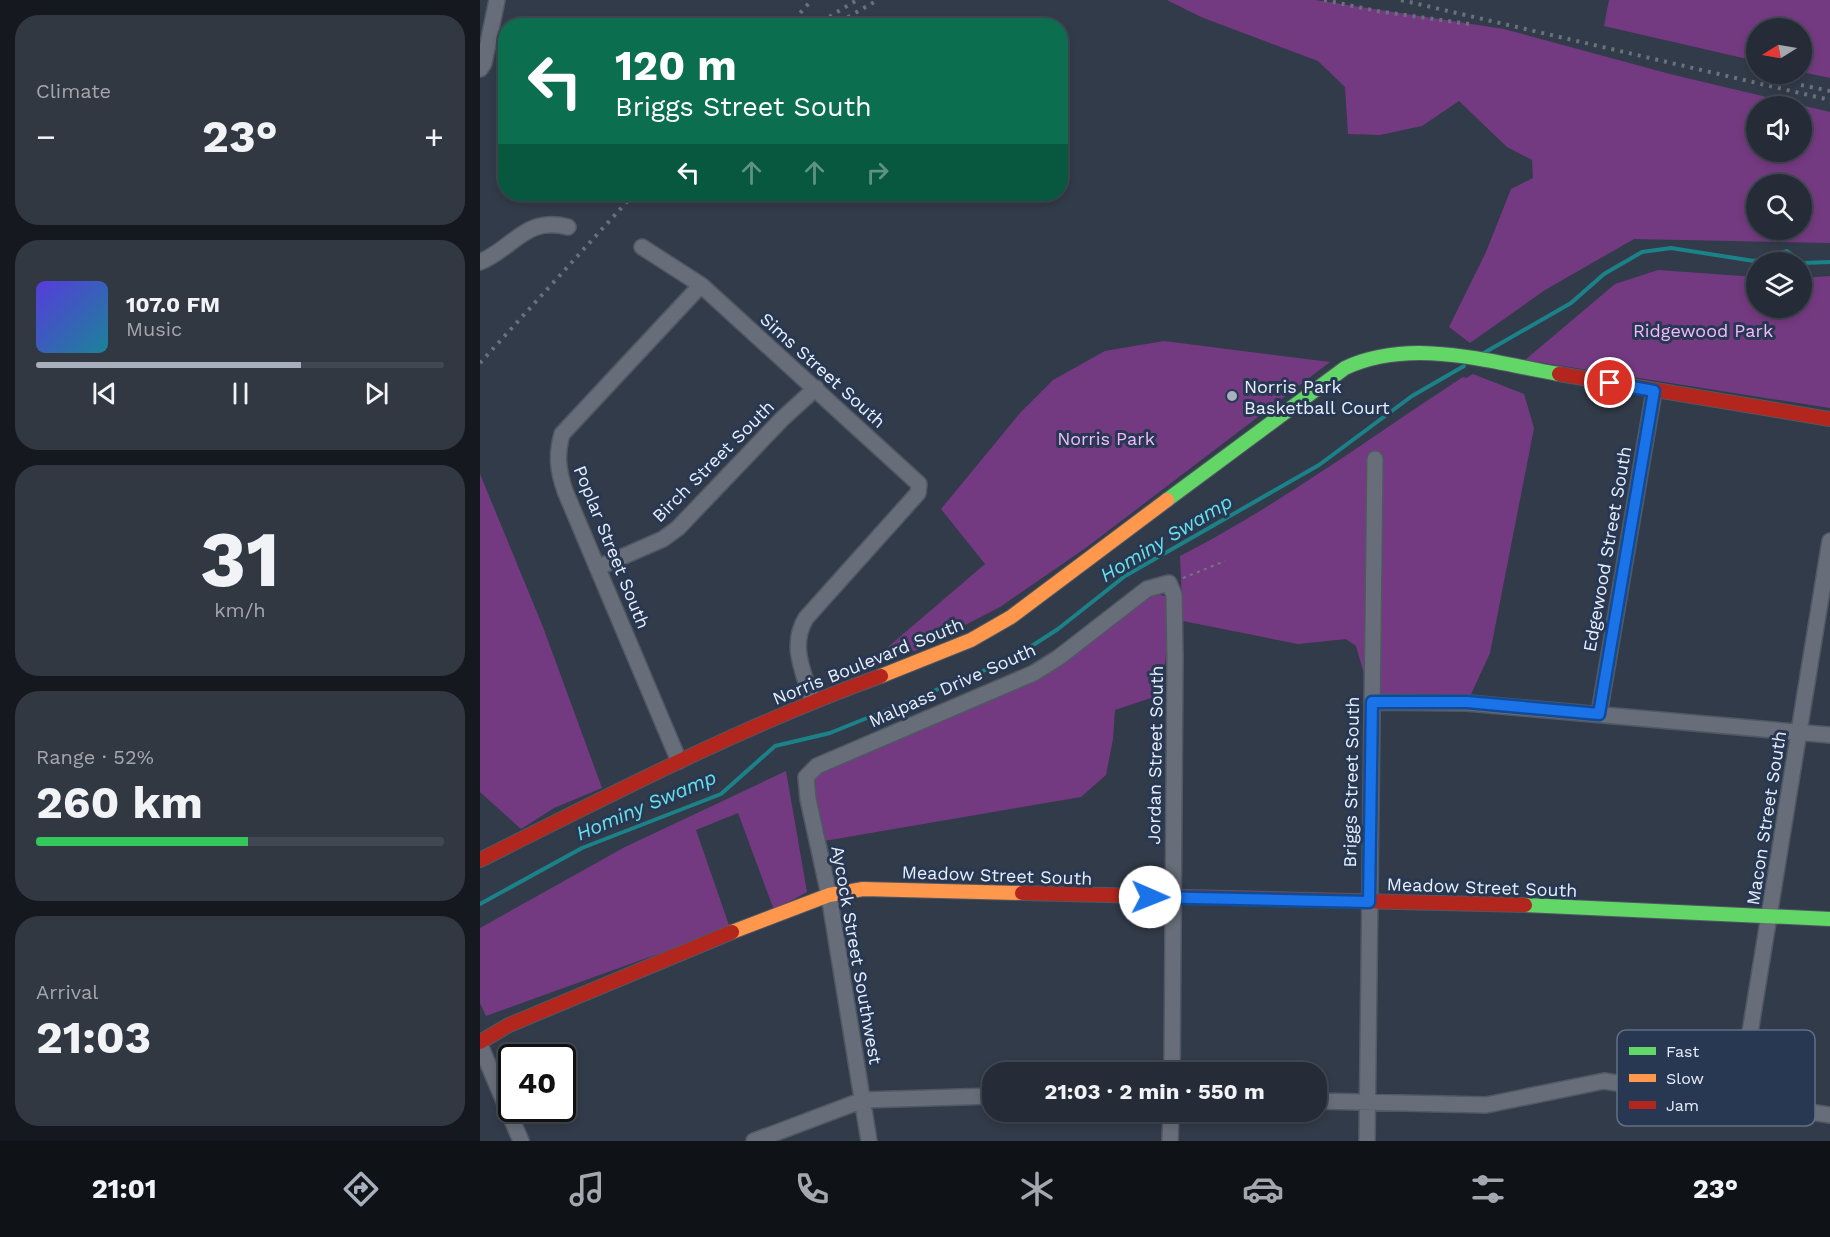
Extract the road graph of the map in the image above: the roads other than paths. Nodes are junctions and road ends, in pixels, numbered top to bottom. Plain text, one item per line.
1 (497, 0) edge
2 (480, 69) edge
3 (568, 227) dead end
4 (642, 247) dead end
5 (480, 262) edge
6 (701, 285) junction
7 (816, 388) junction
8 (1654, 391) junction
9 (1830, 419) edge
10 (1375, 459) dead end
11 (1830, 541) edge
12 (599, 567) junction
13 (1169, 583) joint
14 (812, 701) junction
15 (1372, 702) junction
16 (1599, 714) junction
17 (1798, 732) junction
18 (1830, 735) edge
19 (679, 761) junction
20 (806, 777) joint
21 (480, 860) edge
22 (830, 895) junction
23 (1173, 898) junction
24 (1369, 902) junction
25 (1771, 915) junction
26 (1830, 919) edge
27 (1751, 1030) edge
28 (480, 1044) edge
29 (1172, 1062) edge
30 (1617, 1083) edge
31 (982, 1096) edge
32 (863, 1100) junction
33 (1327, 1101) edge
34 (1367, 1102) junction
35 (1815, 1113) edge
36 (1830, 1115) edge
37 (1171, 1122) edge
38 (521, 1141) edge
39 (754, 1141) edge
40 (869, 1141) edge
41 (1170, 1141) edge
42 (1367, 1141) edge

1 - 2 street
3 - 5 street
4 - 6 street, Sims Street South
6 - 7 street, Sims Street South
6 - 12 street, Poplar Street South
7 - 12 street, Birch Street South
7 - 14 street, Sims Street South
8 - 9 street
8 - 14 street, Norris Boulevard South
8 - 16 street, Edgewood Street South
10 - 15 street, Briggs Street South
11 - 17 street, Macon Street South
12 - 19 street, Poplar Street South
13 - 20 street, Malpass Drive South
13 - 23 street, Jordan Street South
14 - 19 street, Norris Boulevard South
15 - 16 street
15 - 24 street, Briggs Street South
16 - 17 street
17 - 18 street
17 - 25 street, Macon Street South
19 - 21 street, Norris Boulevard South
20 - 22 street, Aycock Street Southwest
22 - 23 street, Meadow Street South
22 - 28 street, Meadow Street South
22 - 32 street, Aycock Street Southwest
23 - 24 street, Meadow Street South
23 - 29 street, Jordan Street South
24 - 25 street, Meadow Street South
24 - 34 street, Briggs Street South
25 - 26 street, Meadow Street South
25 - 27 street, Macon Street South
28 - 38 street
30 - 34 street
31 - 32 street
32 - 39 street
32 - 40 street, Aycock Street Southwest
33 - 34 street
34 - 42 street, Briggs Street South
35 - 36 street
37 - 41 street

